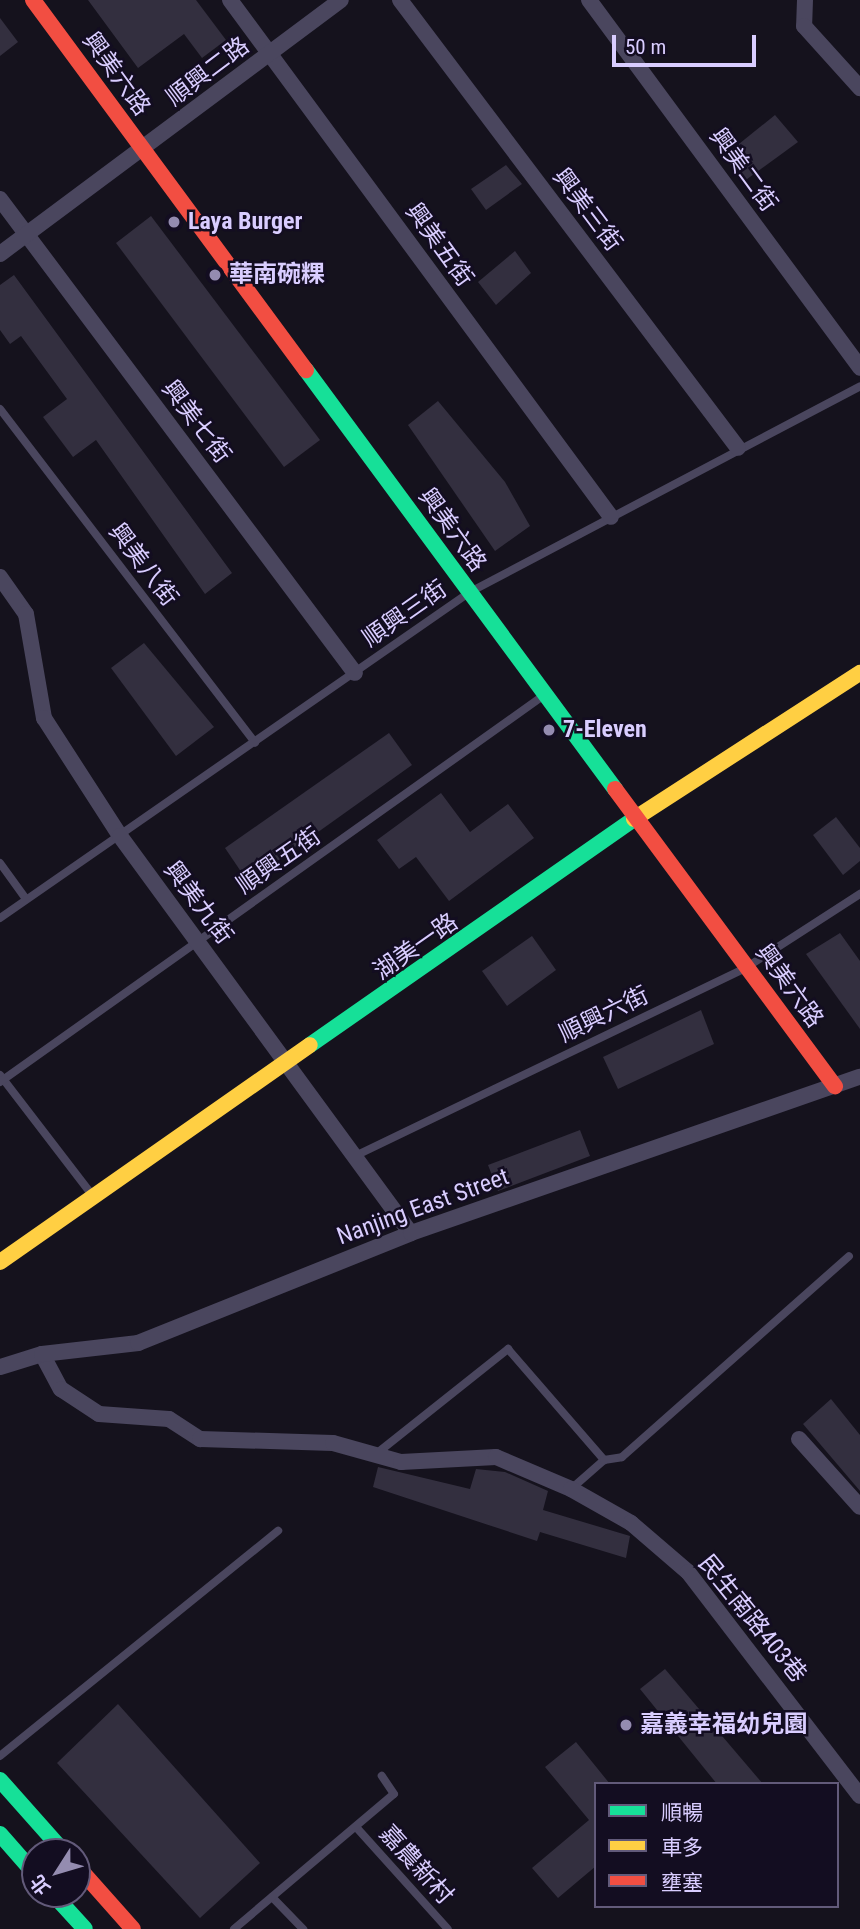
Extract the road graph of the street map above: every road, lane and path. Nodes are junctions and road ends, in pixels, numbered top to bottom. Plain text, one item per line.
1 (33, 0) edge
2 (230, 0) edge
3 (341, 0) edge
4 (400, 0) edge
5 (589, 0) edge
6 (805, 0) edge
7 (270, 54) junction
8 (860, 88) edge
9 (143, 149) junction
10 (0, 199) edge
11 (26, 234) junction
12 (0, 254) edge
13 (860, 368) edge
14 (860, 386) edge
15 (0, 410) edge
16 (738, 448) junction
17 (611, 517) junction
18 (0, 577) edge
19 (470, 592) junction
20 (355, 673) junction
21 (860, 673) edge
22 (545, 694) junction
23 (255, 743) junction
24 (637, 817) junction
25 (120, 836) junction
26 (0, 863) edge
27 (860, 894) edge
28 (26, 900) junction
29 (0, 918) edge
30 (199, 941) junction
31 (747, 967) junction
32 (289, 1065) junction
33 (860, 1077) edge
34 (1, 1079) edge
35 (835, 1086) junction
36 (355, 1156) junction
37 (93, 1196) junction
38 (411, 1233) junction
39 (849, 1256) dead end
40 (0, 1262) edge
41 (42, 1354) junction
42 (0, 1367) edge
43 (799, 1439) dead end
44 (376, 1454) junction
45 (604, 1460) junction
46 (570, 1489) junction
47 (860, 1507) edge
48 (278, 1531) dead end
49 (0, 1756) edge
50 (382, 1776) dead end
51 (0, 1780) edge
52 (860, 1796) edge
53 (356, 1827) junction
54 (0, 1835) edge
55 (52, 1838) edge
56 (21, 1858) edge
57 (91, 1882) edge
58 (272, 1897) junction
59 (66, 1908) edge
60 (85, 1929) edge
61 (133, 1929) edge
62 (234, 1929) edge
63 (303, 1929) edge
64 (448, 1929) edge

1 - 9 street, 興美六路
2 - 7 street, 興美五街
3 - 7 street, 順興二路
4 - 16 street, 興美三街
5 - 13 street, 興美二街
6 - 8 street
7 - 9 street, 順興二路
7 - 17 street, 興美五街
9 - 11 street, 順興二路
9 - 19 street, 興美六路
10 - 11 street, 興美七街
11 - 12 street, 順興二路
11 - 20 street, 興美七街
14 - 16 lane, 順興三街
15 - 23 lane, 興美八街
16 - 17 lane, 順興三街
17 - 19 lane, 順興三街
18 - 25 street, 興美九街
19 - 20 lane, 順興三街
19 - 22 street, 興美六路
20 - 23 lane, 順興三街
21 - 24 street, 湖美一路
22 - 24 street, 興美六路
22 - 30 lane, 順興五街
23 - 25 lane, 順興三街
24 - 31 street, 興美六路
24 - 32 street, 湖美一路
25 - 28 lane, 順興三街
25 - 30 street, 興美九街
26 - 28 lane
27 - 31 lane, 順興六街
28 - 29 lane, 順興三街
30 - 32 street, 興美九街
30 - 34 lane, 順興五街
31 - 35 street, 興美六路
31 - 36 lane, 順興六街
32 - 36 street, 興美九街
32 - 37 street, 湖美一路
33 - 35 street, Nanjing East Street
34 - 37 lane
35 - 38 street, Nanjing East Street
36 - 38 street, 興美九街
37 - 40 street, 湖美一路
38 - 41 street, Nanjing East Street
39 - 45 lane
41 - 42 street, Nanjing East Street
41 - 44 street, 民生南路403巷
43 - 47 street
44 - 45 lane
44 - 46 street, 民生南路403巷
45 - 46 lane
46 - 52 street, 民生南路403巷
48 - 49 lane
50 - 53 lane
51 - 55 street
53 - 58 lane
53 - 64 lane, 嘉農新村
54 - 56 street
57 - 61 street
58 - 62 lane
58 - 63 lane
59 - 60 street

